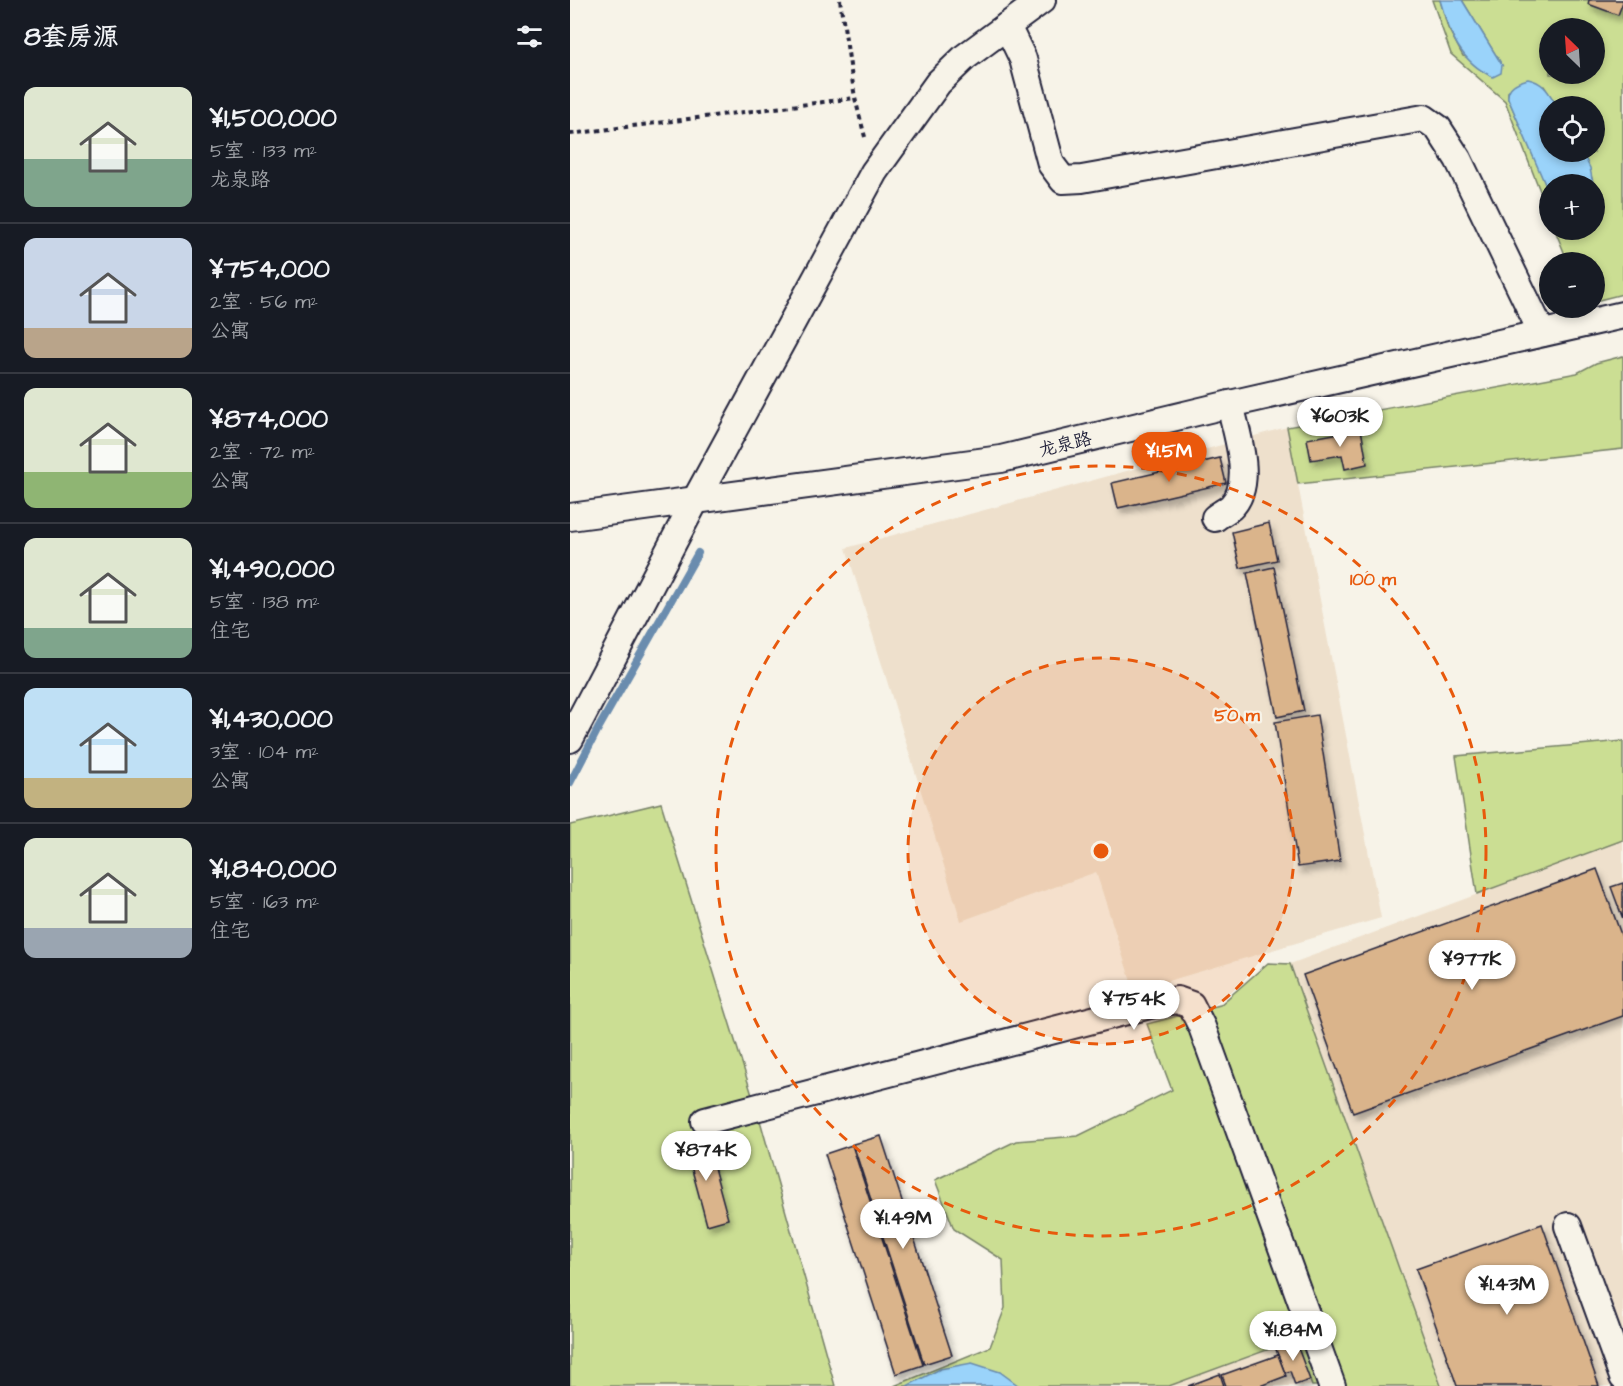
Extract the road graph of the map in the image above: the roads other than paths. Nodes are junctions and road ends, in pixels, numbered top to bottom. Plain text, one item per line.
1 (1042, 0) edge
2 (1007, 26) junction
3 (1623, 315) edge
4 (1542, 333) junction
5 (1230, 404) junction
6 (696, 499) junction
7 (570, 517) edge
8 (1215, 518) dead end
9 (570, 739) edge
10 (705, 1121) dead end
11 (1568, 1226) dead end
12 (1623, 1377) edge
13 (1332, 1386) edge

1 - 2 street
2 - 4 street
2 - 6 street
3 - 4 street, 龙泉路
4 - 5 street, 龙泉路
5 - 6 street, 龙泉路
5 - 8 street
6 - 7 street, 龙泉路
6 - 9 street
10 - 13 street
11 - 12 street

